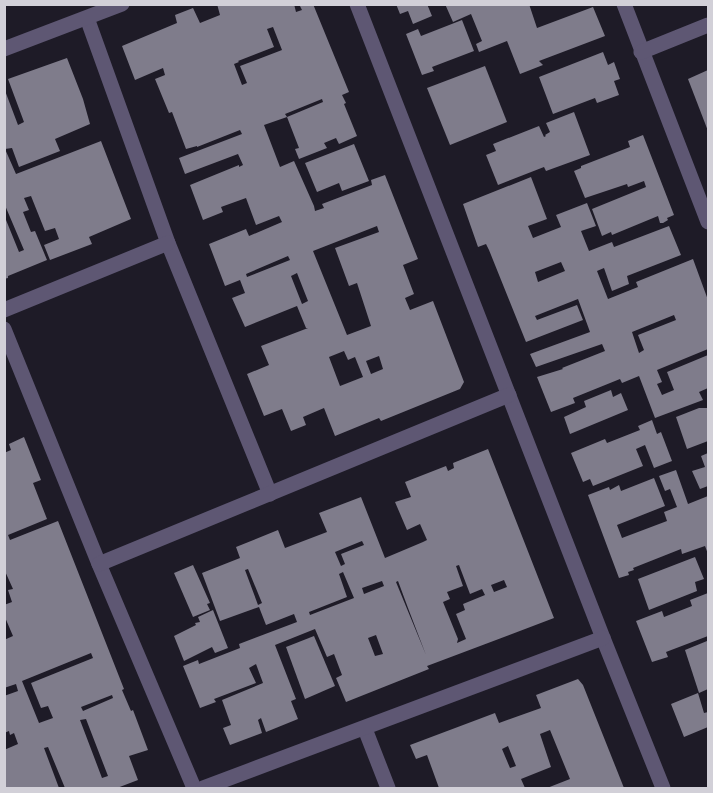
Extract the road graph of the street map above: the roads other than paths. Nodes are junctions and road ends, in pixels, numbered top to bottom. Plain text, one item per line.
1 (122, 4) edge
2 (357, 4) edge
3 (624, 4) edge
4 (87, 18) junction
5 (708, 26) edge
6 (4, 49) edge
7 (641, 52) junction
8 (708, 222) edge
9 (168, 243) junction
10 (4, 310) edge
11 (4, 329) edge
12 (509, 395) junction
13 (270, 494) junction
14 (99, 564) junction
15 (603, 638) junction
16 (365, 729) junction
17 (194, 789) edge
18 (203, 789) edge
19 (387, 789) edge
20 (663, 789) edge

1 - 4 street
2 - 12 street
3 - 7 street
4 - 6 street
4 - 9 street
5 - 7 street
7 - 8 street
9 - 10 street
9 - 13 street
11 - 14 street
12 - 13 street
12 - 15 street
13 - 14 street
14 - 17 street
15 - 16 street
15 - 20 street
16 - 18 street
16 - 19 street

